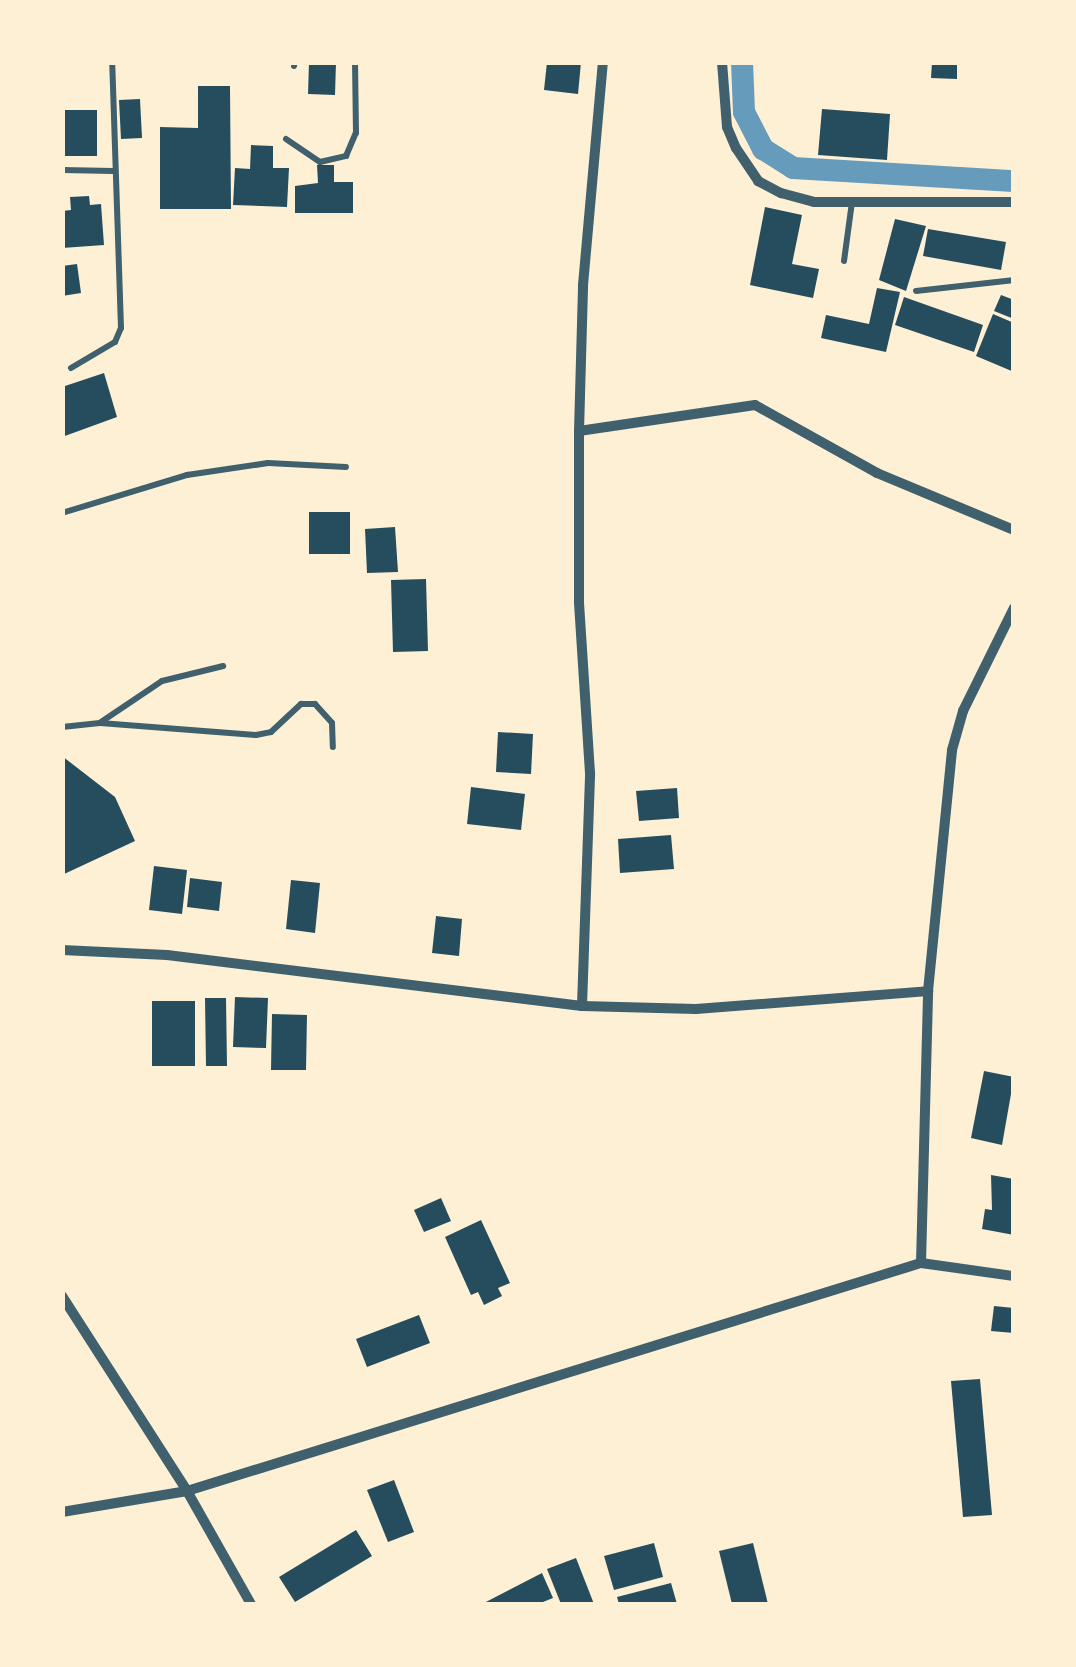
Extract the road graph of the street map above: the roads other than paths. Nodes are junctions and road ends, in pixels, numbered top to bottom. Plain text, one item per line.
1 (112, 62) edge
2 (355, 62) edge
3 (602, 62) edge
4 (722, 62) edge
5 (286, 139) dead end
6 (62, 170) edge
7 (113, 171) junction
8 (852, 201) junction
9 (1014, 202) edge
10 (844, 260) dead end
11 (1014, 280) edge
12 (916, 290) dead end
13 (70, 368) dead end
14 (579, 431) junction
15 (346, 468) dead end
16 (62, 512) edge
17 (1014, 530) edge
18 (1014, 608) edge
19 (224, 666) dead end
20 (100, 723) junction
21 (62, 727) edge
22 (333, 746) dead end
23 (62, 950) edge
24 (928, 991) junction
25 (582, 1006) junction
26 (922, 1262) junction
27 (1014, 1276) edge
28 (62, 1296) edge
29 (187, 1490) junction
30 (62, 1512) edge
31 (251, 1604) edge

1 - 7 lane
2 - 5 lane
3 - 14 street
4 - 8 street
6 - 7 lane
7 - 13 lane
8 - 9 street
8 - 10 lane
11 - 12 lane
14 - 17 street
14 - 25 street
15 - 16 lane
18 - 24 street
19 - 20 lane
20 - 21 lane
20 - 22 lane
23 - 25 street
24 - 25 street
24 - 26 street
26 - 27 street
26 - 29 street
28 - 29 street
29 - 30 street
29 - 31 street

